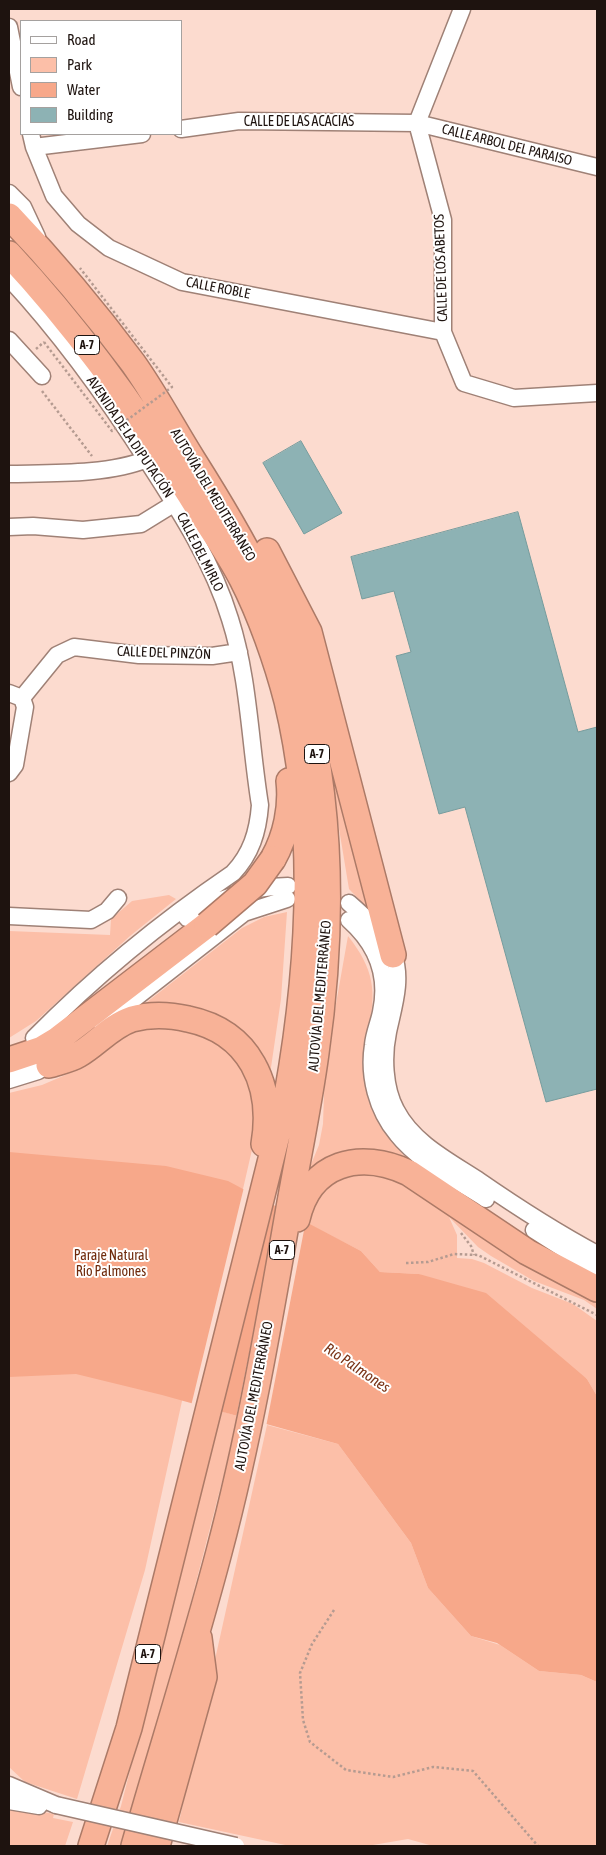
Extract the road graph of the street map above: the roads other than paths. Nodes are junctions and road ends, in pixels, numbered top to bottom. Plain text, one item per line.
1 (462, 9) edge
2 (9, 27) edge
3 (20, 82) edge
4 (417, 123) junction
5 (182, 129) edge
6 (126, 135) edge
7 (32, 141) edge
8 (597, 167) edge
9 (9, 193) edge
10 (9, 216) edge
11 (44, 253) junction
12 (9, 254) edge
13 (9, 278) edge
14 (443, 332) junction
15 (9, 340) edge
16 (134, 365) junction
17 (42, 376) road end
18 (597, 393) edge
19 (147, 459) junction
20 (9, 474) edge
21 (175, 503) junction
22 (9, 527) edge
23 (239, 652) junction
24 (15, 696) edge
25 (287, 701) junction
26 (9, 773) edge
27 (118, 898) dead end
28 (349, 903) dead end
29 (9, 916) edge
30 (349, 920) dead end
31 (393, 956) junction
32 (34, 1038) junction
33 (9, 1049) edge
34 (9, 1060) edge
35 (49, 1065) junction
36 (9, 1080) edge
37 (267, 1182) junction
38 (300, 1188) junction
39 (597, 1254) edge
40 (597, 1270) edge
41 (597, 1288) edge
42 (198, 1628) junction
43 (167, 1731) junction
44 (9, 1785) edge
45 (108, 1796) junction
46 (9, 1801) edge
47 (56, 1805) junction
48 (82, 1846) edge
49 (91, 1846) edge
50 (134, 1846) edge
51 (148, 1846) edge
52 (157, 1846) edge
53 (236, 1846) edge

1 - 4 street
2 - 3 street
4 - 5 street, CALLE DE LAS ACACIAS
4 - 8 street, CALLE ARBOL DEL PARAISO
4 - 14 street, CALLE DE LOS ABETOS
6 - 7 street
7 - 14 street, CALLE ROBLE
9 - 11 street
10 - 11 highway, AUTOVÍA DEL MEDITERRÁNEO / A-7
11 - 16 highway, AUTOVÍA DEL MEDITERRÁNEO / A-7
12 - 25 highway, AUTOVÍA DEL MEDITERRÁNEO / A-7
13 - 19 street, AVENIDA DE LA DIPUTACIÓN
14 - 18 street, CALLE DE LOS ABETOS
15 - 17 street
16 - 31 highway
16 - 38 highway, AUTOVÍA DEL MEDITERRÁNEO / A-7
19 - 20 street
19 - 21 street, AVENIDA DE LA DIPUTACIÓN
21 - 22 street, CALLE DEL MIRLO
21 - 23 street, CALLE DEL MIRLO
23 - 24 street, CALLE DEL PINZÓN
23 - 32 street, CALLE DEL MIRLO
24 - 26 street
25 - 34 highway, bridge
25 - 37 highway, AUTOVÍA DEL MEDITERRÁNEO / A-7
27 - 29 street
28 - 31 street
30 - 40 street
31 - 39 street
32 - 33 street
32 - 35 street
35 - 36 street
35 - 37 highway
37 - 45 highway, AUTOVÍA DEL MEDITERRÁNEO / A-7
38 - 41 highway
38 - 42 highway, AUTOVÍA DEL MEDITERRÁNEO
42 - 43 highway, AUTOVÍA DEL MEDITERRÁNEO
42 - 52 highway
43 - 50 highway, AUTOVÍA DEL MEDITERRÁNEO
43 - 51 highway
44 - 47 street
45 - 48 highway
45 - 49 highway, AUTOVÍA DEL MEDITERRÁNEO / A-7
46 - 47 street
47 - 53 street, bridge

